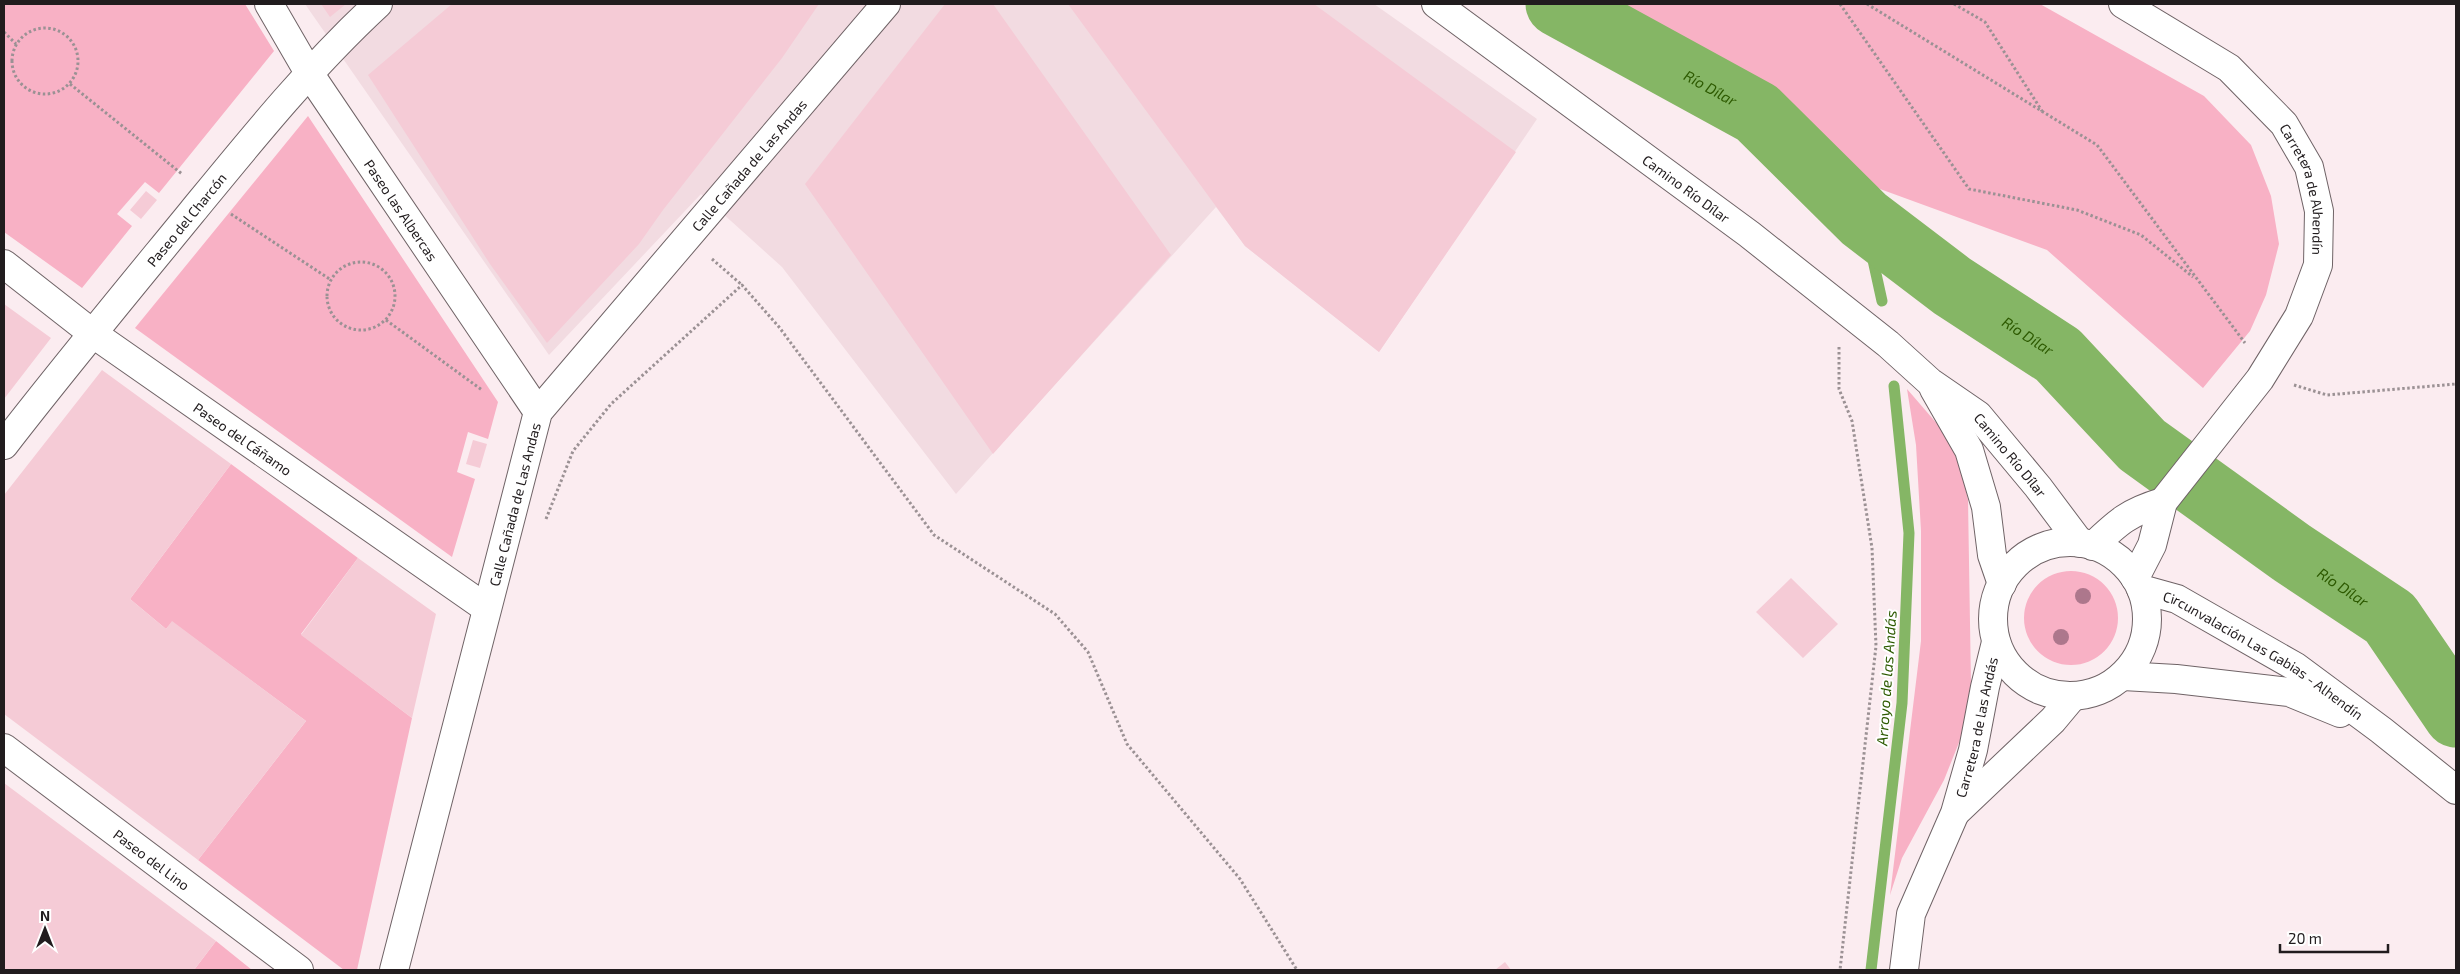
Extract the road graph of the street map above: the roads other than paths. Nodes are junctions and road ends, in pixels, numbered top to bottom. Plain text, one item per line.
1 (270, 4) edge
2 (378, 4) edge
3 (886, 4) edge
4 (1436, 4) edge
5 (2123, 4) edge
6 (309, 73) junction
7 (4, 264) edge
8 (92, 333) junction
9 (1930, 382) junction
10 (538, 412) junction
11 (4, 445) edge
12 (2163, 502) junction
13 (2086, 544) junction
14 (2002, 584) junction
15 (2138, 584) junction
16 (486, 608) junction
17 (1996, 642) junction
18 (2122, 676) junction
19 (2073, 696) junction
20 (2381, 730) junction
21 (4, 748) edge
22 (2456, 790) edge
23 (1955, 813) junction
24 (300, 970) edge
25 (394, 970) edge
26 (1904, 970) edge

1 - 6 street, Paseo las Albercas
2 - 6 street, Paseo del Charcón
3 - 10 street, Calle Cañada de Las Andas
4 - 9 street, Camino Río Dílar
5 - 12 street, Carretera de Alhendín
6 - 8 street, Paseo del Charcón
6 - 10 street, Paseo las Albercas
7 - 8 street, Paseo del Cáñamo
8 - 11 street, Paseo del Charcón
8 - 16 street, Paseo del Cáñamo
9 - 13 street, Camino Río Dílar
9 - 14 street, Camino Río Dílar
10 - 16 street, Calle Cañada de Las Andas
12 - 13 street
12 - 15 street, Carretera de Alhendín
13 - 14 street
13 - 15 street
14 - 17 street
15 - 18 street
15 - 20 street, Circunvalación Las Gabias - Alhendín
16 - 25 street, Calle Cañada de Las Andas
17 - 19 street
17 - 23 street, Carretera de las Andás
18 - 19 street
18 - 20 street, Circunvalación Las Gabias - Alhendín
19 - 23 street, Carretera de las Andás
20 - 22 street, Circunvalación Las Gabias - Alhendín
21 - 24 street, Paseo del Lino
23 - 26 street, Carretera de las Andás

